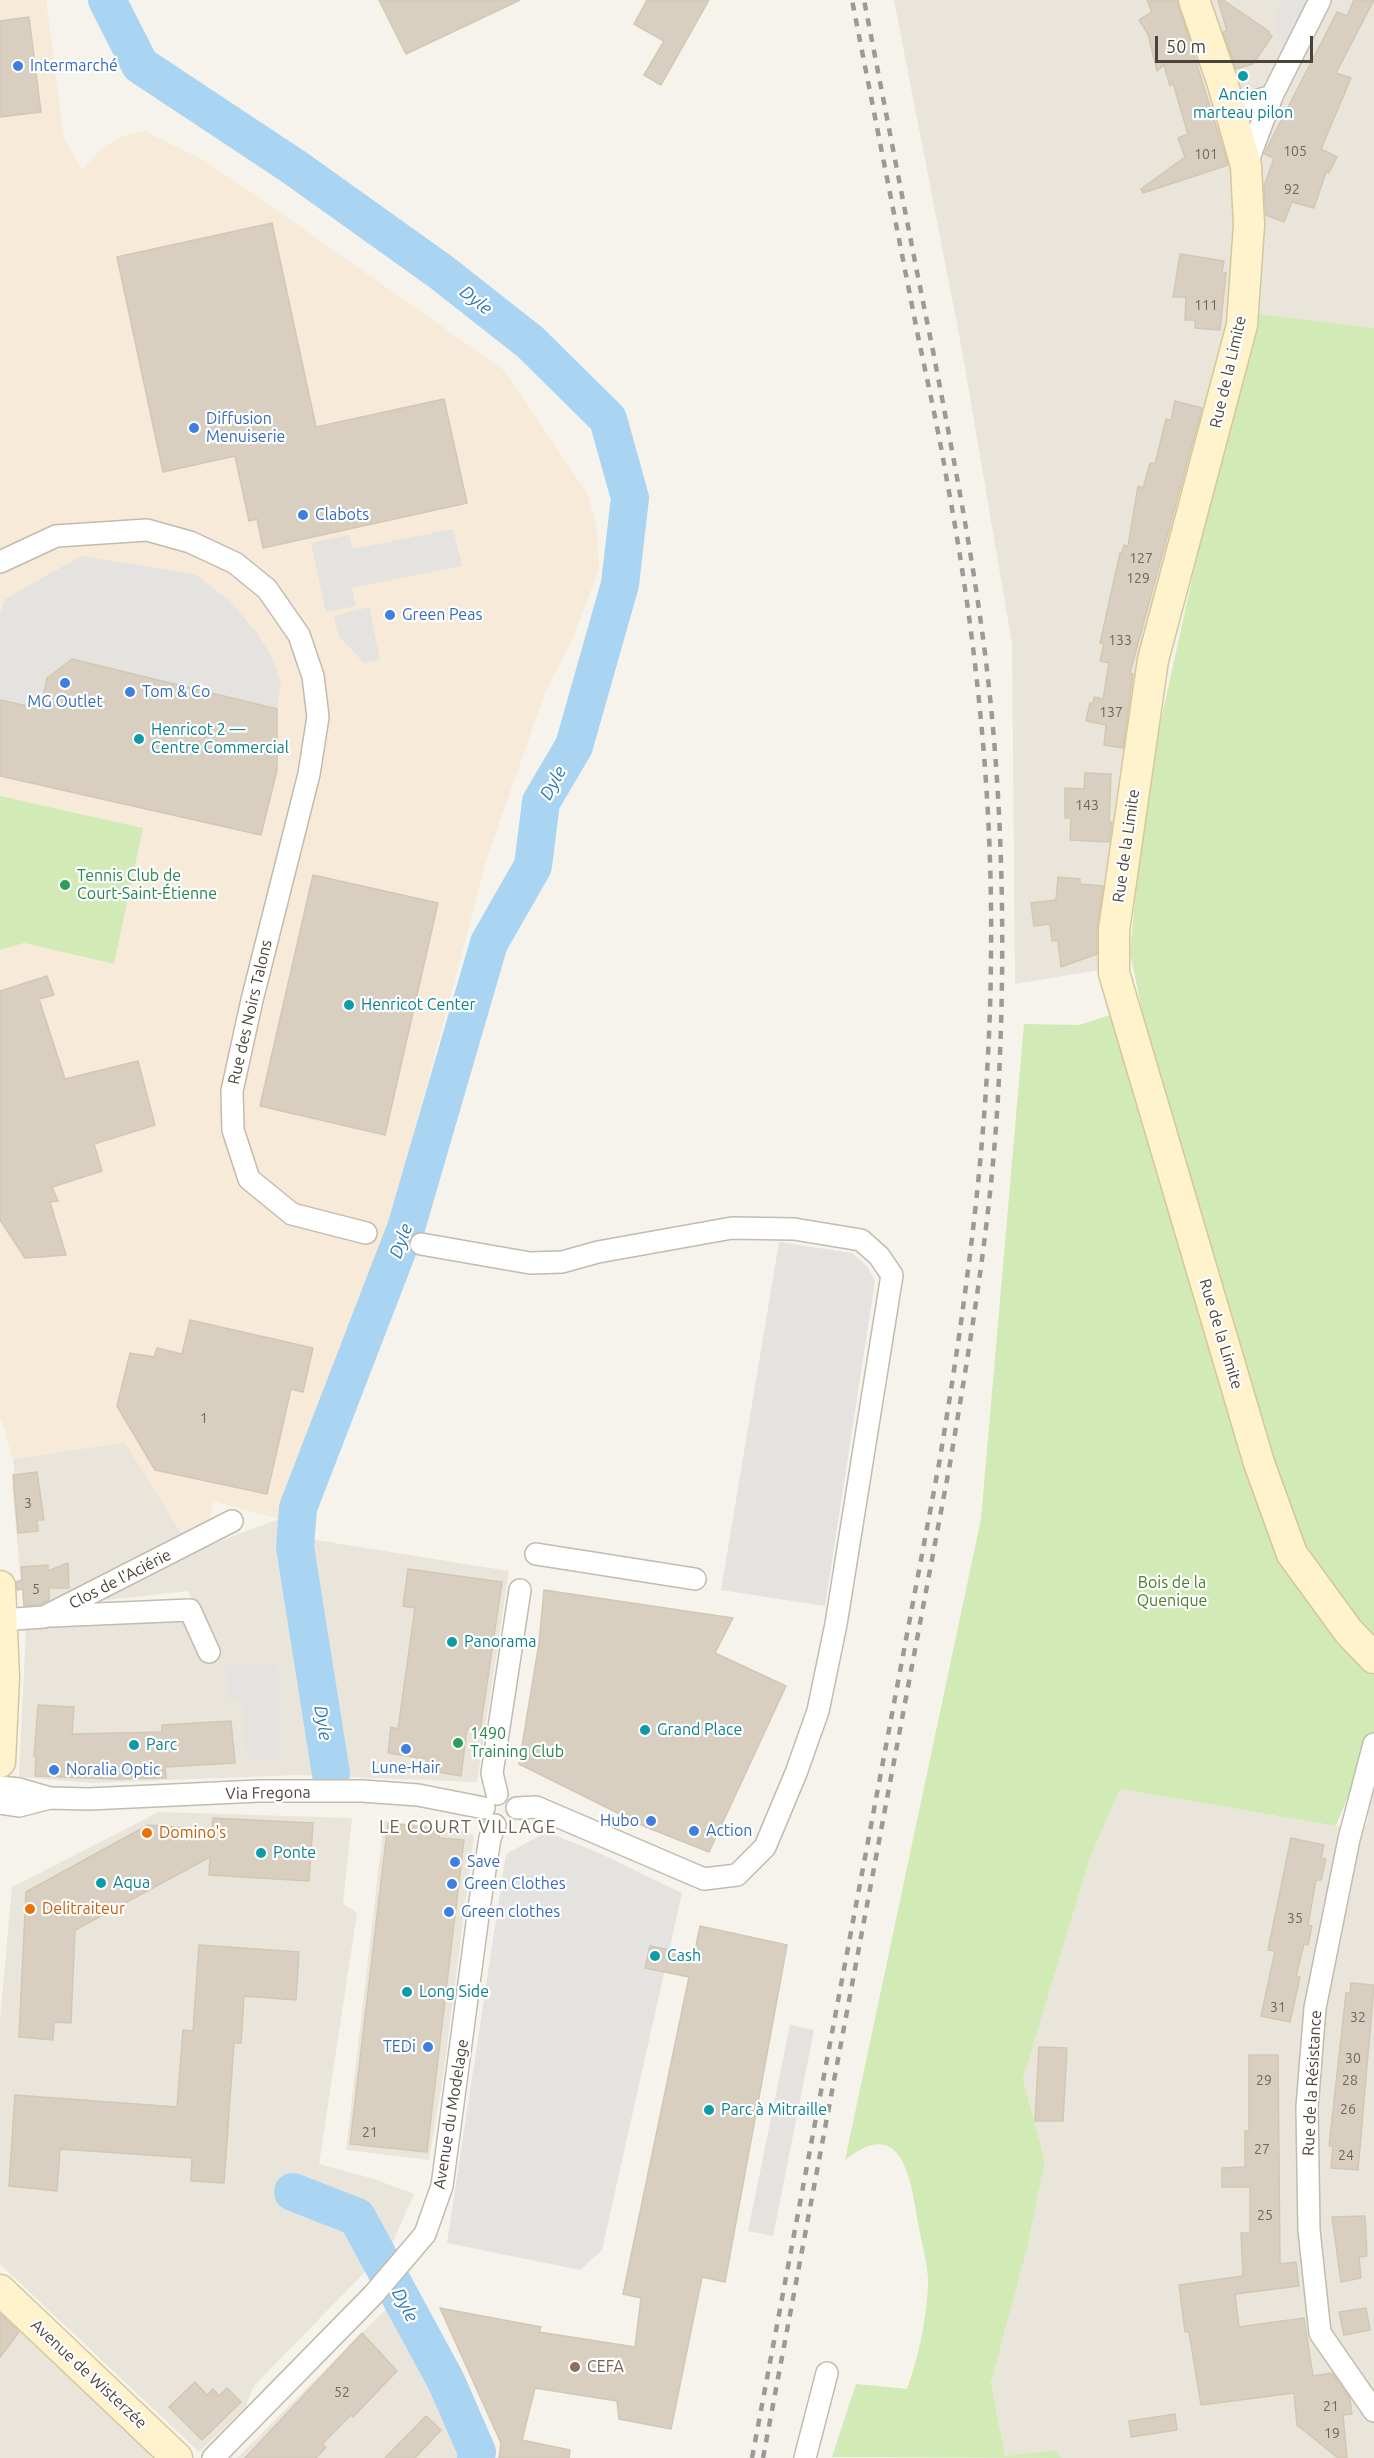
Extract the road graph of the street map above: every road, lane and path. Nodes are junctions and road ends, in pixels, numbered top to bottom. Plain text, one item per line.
1 (1194, 0) edge
2 (1320, 0) edge
3 (1272, 96) junction
4 (1229, 104) junction
5 (1246, 166) junction
6 (0, 562) edge
7 (366, 1233) dead end
8 (420, 1244) dead end
9 (232, 1521) dead end
10 (536, 1554) dead end
11 (695, 1579) dead end
12 (0, 1586) edge
13 (520, 1590) dead end
14 (44, 1617) junction
15 (1, 1620) edge
16 (209, 1652) dead end
17 (1374, 1658) edge
18 (1374, 1744) edge
19 (0, 1762) edge
20 (0, 1787) edge
21 (50, 1798) junction
22 (0, 1803) edge
23 (492, 1809) junction
24 (0, 2290) edge
25 (827, 2373) dead end
26 (1374, 2411) edge
27 (236, 2436) junction
28 (177, 2458) edge
29 (213, 2458) edge
30 (226, 2458) edge
31 (805, 2458) edge

1 - 4 street, Rue de la Limite
2 - 3 street
3 - 4 street
3 - 5 street
4 - 5 street, Rue de la Limite
5 - 17 street, Rue de la Limite
6 - 7 street, Rue des Noirs Talons
8 - 23 street
9 - 14 street, Clos de l'Aciérie
10 - 11 street
12 - 15 street
13 - 23 street
14 - 15 street, Clos de l'Aciérie
14 - 16 street
15 - 19 street
18 - 26 street, Rue de la Résistance
20 - 21 street, Via Fregona
21 - 22 street, Via Fregona
21 - 23 street, Via Fregona
23 - 27 street, Avenue du Modelage
24 - 28 street, Avenue de Wisterzée
25 - 31 street
27 - 29 street, Avenue du Modelage
27 - 30 street, Avenue du Modelage

